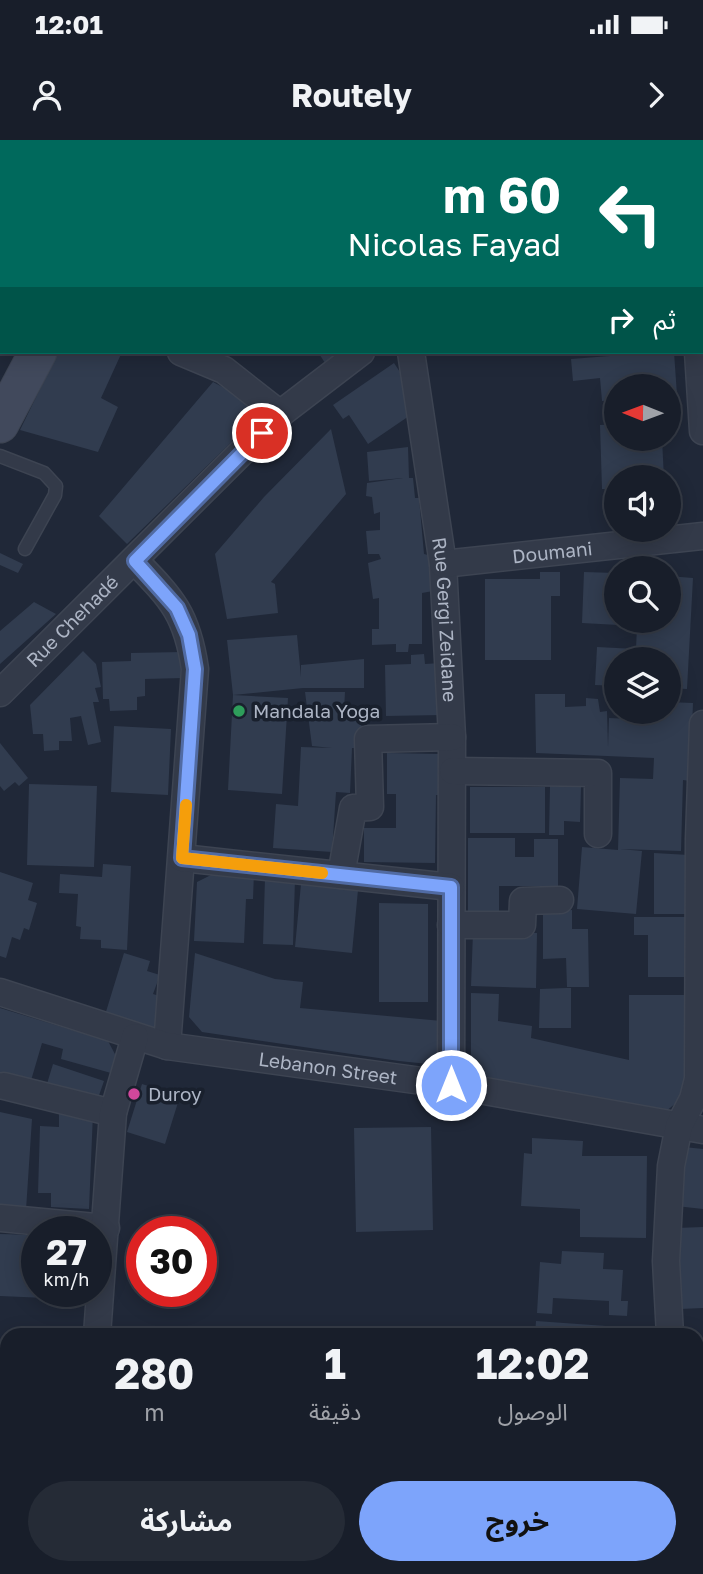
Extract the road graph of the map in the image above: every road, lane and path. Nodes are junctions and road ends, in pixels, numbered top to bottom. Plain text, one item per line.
1 (37, 354) edge
2 (192, 354) edge
3 (359, 354) edge
4 (411, 354) edge
5 (698, 354) edge
6 (232, 361) edge
7 (280, 414) junction
8 (0, 424) edge
9 (703, 431) edge
10 (0, 457) edge
11 (703, 536) edge
12 (25, 549) dead end
13 (135, 561) junction
14 (443, 564) junction
15 (0, 693) edge
16 (703, 724) edge
17 (452, 737) junction
18 (453, 771) junction
19 (598, 834) dead end
20 (182, 858) junction
21 (341, 875) junction
22 (451, 887) junction
23 (560, 900) dead end
24 (702, 914) edge
25 (451, 925) junction
26 (0, 992) edge
27 (135, 1037) junction
28 (167, 1046) junction
29 (451, 1085) junction
30 (4, 1086) dead end
31 (113, 1113) junction
32 (691, 1128) edge
33 (107, 1216) edge
34 (0, 1218) edge
35 (21, 1220) edge
36 (99, 1307) edge
37 (98, 1328) edge
38 (670, 1328) edge

1 - 8 street
2 - 6 street
3 - 7 street, Rue Chehadé
4 - 14 street, Rue Gergi Zeidane
5 - 9 street
6 - 7 street
7 - 13 street, Rue Chehadé
10 - 12 lane
11 - 14 street, Doumani
13 - 15 street, Rue Chehadé
13 - 20 street
14 - 17 street, Rue Gergi Zeidane
16 - 24 street
17 - 18 street, Rue Gergi Zeidane
17 - 21 street
18 - 19 street
18 - 22 street, Rue Gergi Zeidane
20 - 21 street
20 - 28 street
21 - 22 street
22 - 25 street, Rue Gergi Zeidane
23 - 25 street
24 - 32 street
25 - 29 street, Rue Gergi Zeidane
26 - 27 street, Lebanon Street
27 - 28 street, Lebanon Street
27 - 31 street
28 - 29 street, Lebanon Street
29 - 32 street, Lebanon Street
30 - 31 street
31 - 33 street
32 - 38 street
34 - 35 street
36 - 37 street

